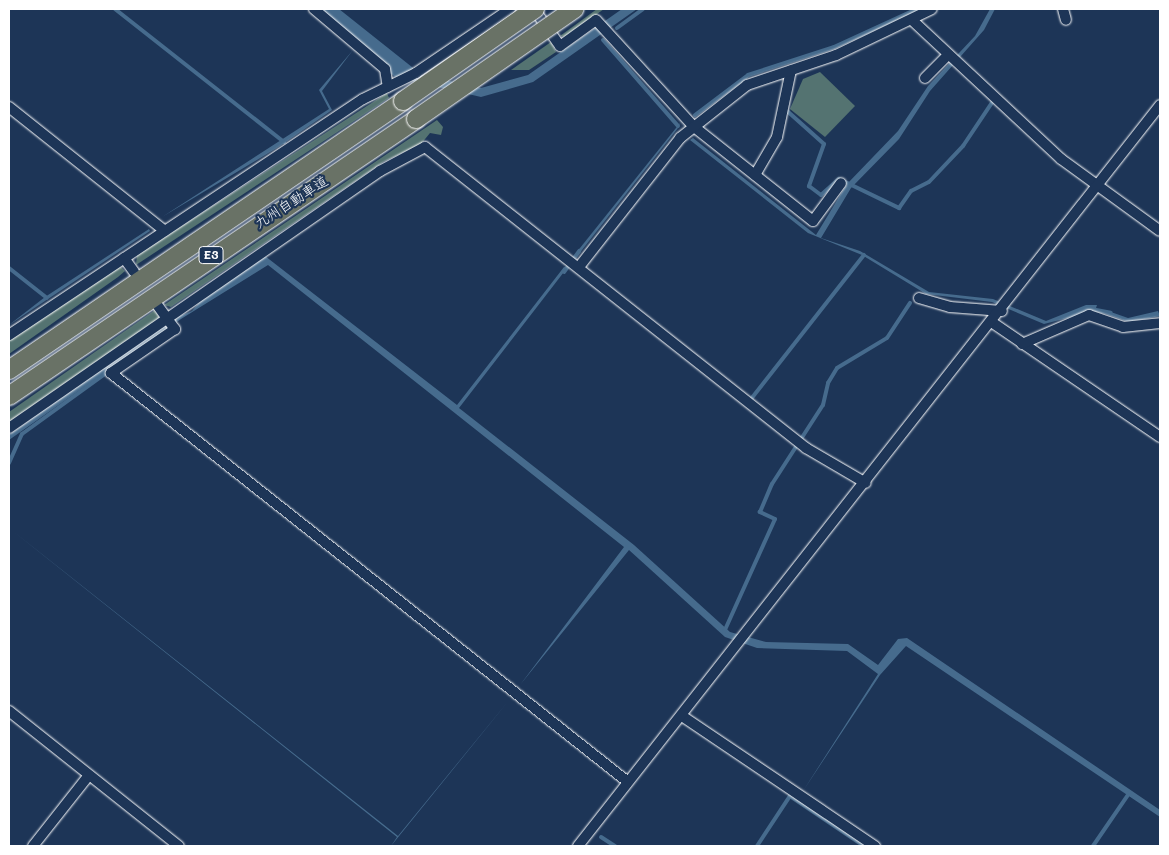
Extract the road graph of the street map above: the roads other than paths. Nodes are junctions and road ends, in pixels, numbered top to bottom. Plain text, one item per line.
1 (314, 9) edge
2 (510, 9) edge
3 (534, 9) edge
4 (574, 9) edge
5 (932, 9) edge
6 (1063, 9) edge
7 (912, 20) junction
8 (1066, 20) dead end
9 (947, 56) junction
10 (791, 70) junction
11 (925, 78) dead end
12 (388, 87) junction
13 (1160, 105) edge
14 (9, 107) edge
15 (693, 126) junction
16 (755, 175) junction
17 (841, 183) dead end
18 (1100, 187) junction
19 (165, 231) junction
20 (1160, 231) edge
21 (124, 258) junction
22 (579, 267) junction
23 (134, 272) dead end
24 (919, 298) dead end
25 (158, 306) dead end
26 (1002, 311) junction
27 (166, 317) junction
28 (993, 323) junction
29 (1160, 323) edge
30 (9, 335) edge
31 (1022, 344) junction
32 (9, 370) edge
33 (9, 396) edge
34 (9, 428) edge
35 (1160, 436) edge
36 (866, 483) junction
37 (9, 711) edge
38 (682, 716) junction
39 (89, 775) junction
40 (628, 782) junction
41 (33, 846) edge
42 (179, 846) edge
43 (578, 846) edge
44 (875, 846) edge

1 - 12 street
2 - 12 street
3 - 15 street
3 - 32 highway, 九州自動車道 / E3, bridge
4 - 33 highway, 九州自動車道 / E3, bridge
5 - 7 street
6 - 8 street
7 - 9 street
7 - 10 street
9 - 11 street
9 - 18 street
10 - 15 street
10 - 16 street
12 - 19 street
13 - 18 street
14 - 19 street
15 - 16 street
15 - 22 street
16 - 17 street
18 - 20 street
18 - 26 street
19 - 21 street
21 - 23 street
21 - 30 street
22 - 27 street
22 - 36 street
24 - 26 street
25 - 27 street
26 - 28 street
27 - 34 street
27 - 40 street
28 - 31 street
28 - 36 street
29 - 31 street
31 - 35 street
36 - 38 street
37 - 39 street
38 - 40 street
38 - 44 street
39 - 41 street
39 - 42 street
40 - 43 street

